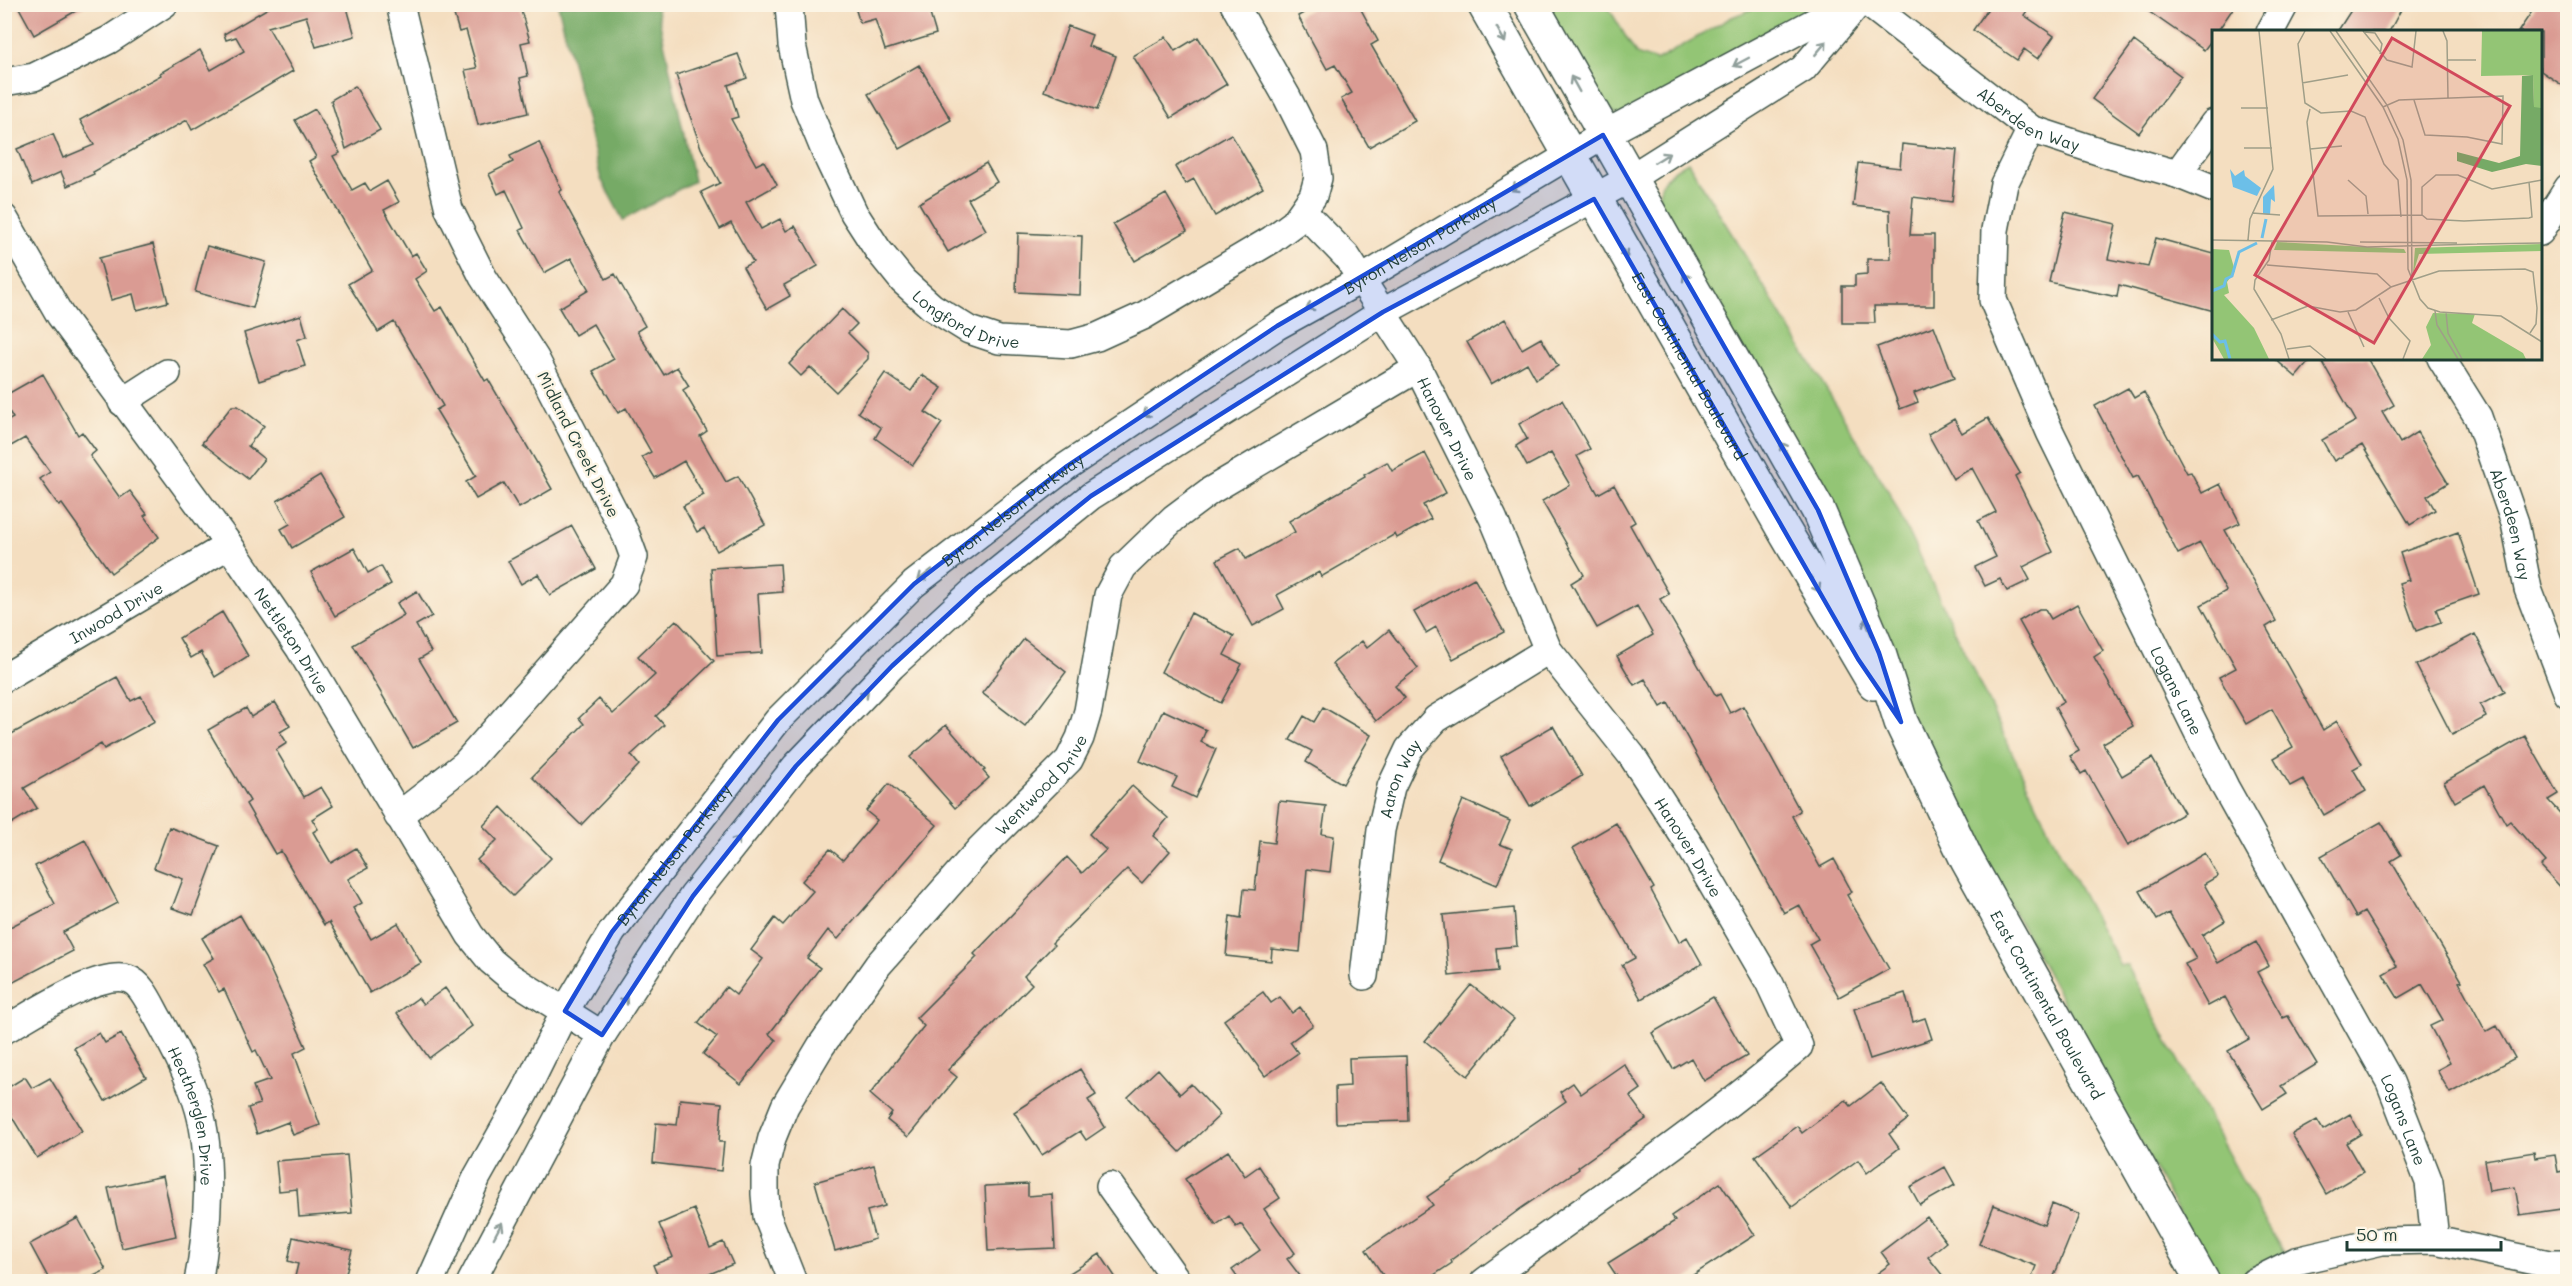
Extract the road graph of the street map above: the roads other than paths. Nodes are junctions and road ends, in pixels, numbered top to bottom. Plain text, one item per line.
1 (164, 4) edge
2 (400, 4) edge
3 (789, 4) edge
4 (1234, 4) edge
5 (1484, 4) edge
6 (1531, 4) edge
7 (1848, 4) edge
8 (1857, 4) edge
9 (1869, 4) edge
10 (2285, 4) edge
11 (2271, 30) edge
12 (4, 82) edge
13 (2212, 126) edge
14 (2031, 129) junction
15 (1603, 135) junction
16 (1569, 156) junction
17 (2177, 174) junction
18 (1629, 179) junction
19 (2212, 188) edge
20 (2568, 188) edge
21 (1594, 199) junction
22 (1303, 212) junction
23 (4, 218) edge
24 (2542, 230) edge
25 (1362, 279) junction
26 (1383, 312) junction
27 (2442, 360) edge
28 (1418, 368) junction
29 (167, 373) dead end
30 (122, 402) junction
31 (229, 544) junction
32 (1548, 650) junction
33 (4, 678) edge
34 (2568, 694) edge
35 (1900, 722) junction
36 (398, 816) junction
37 (1364, 976) dead end
38 (565, 1011) junction
39 (4, 1030) edge
40 (602, 1035) junction
41 (1110, 1186) dead end
42 (2435, 1240) junction
43 (2568, 1264) edge
44 (198, 1281) edge
45 (430, 1281) edge
46 (471, 1281) edge
47 (793, 1281) edge
48 (1178, 1281) edge
49 (1484, 1281) edge
50 (2203, 1281) edge
51 (2254, 1281) edge

1 - 12 street
2 - 36 street, Midland Creek Drive
3 - 22 street, Longford Drive
4 - 22 street
5 -> 16 main road, East Continental Boulevard
15 -> 6 main road, East Continental Boulevard
7 -> 15 street, Byron Nelson Parkway
18 -> 8 street
9 - 14 street, Aberdeen Way
10 - 11 street
13 - 17 street
14 - 17 street, Aberdeen Way
14 - 42 street, Logans Lane
15 - 16 street, Byron Nelson Parkway
15 - 18 main road, East Continental Boulevard
16 - 21 main road, East Continental Boulevard
16 -> 25 street, Byron Nelson Parkway
17 - 19 street, Aberdeen Way
18 - 21 street
35 -> 18 main road, East Continental Boulevard
20 - 24 street
21 - 26 street
21 -> 35 main road, East Continental Boulevard
22 - 25 street, Hanover Drive
23 - 30 street, Nettleton Drive
25 - 26 street, Hanover Drive
25 -> 38 street, Byron Nelson Parkway
26 - 28 street, Hanover Drive
40 -> 26 street
27 - 34 street, Aberdeen Way
28 - 32 street, Hanover Drive
28 - 47 street, Wentwood Drive
29 - 30 street
30 - 31 street, Nettleton Drive
31 - 33 street, Inwood Drive
31 - 36 street, Nettleton Drive
32 - 37 street, Aaron Way
32 - 49 street, Hanover Drive
35 - 50 main road, East Continental Boulevard
36 - 38 street, Nettleton Drive
38 - 40 street, Nettleton Drive
38 - 45 street, Byron Nelson Parkway
39 - 44 street, Heatherglen Drive
46 -> 40 street
41 - 48 street
42 - 43 street
42 - 51 street

